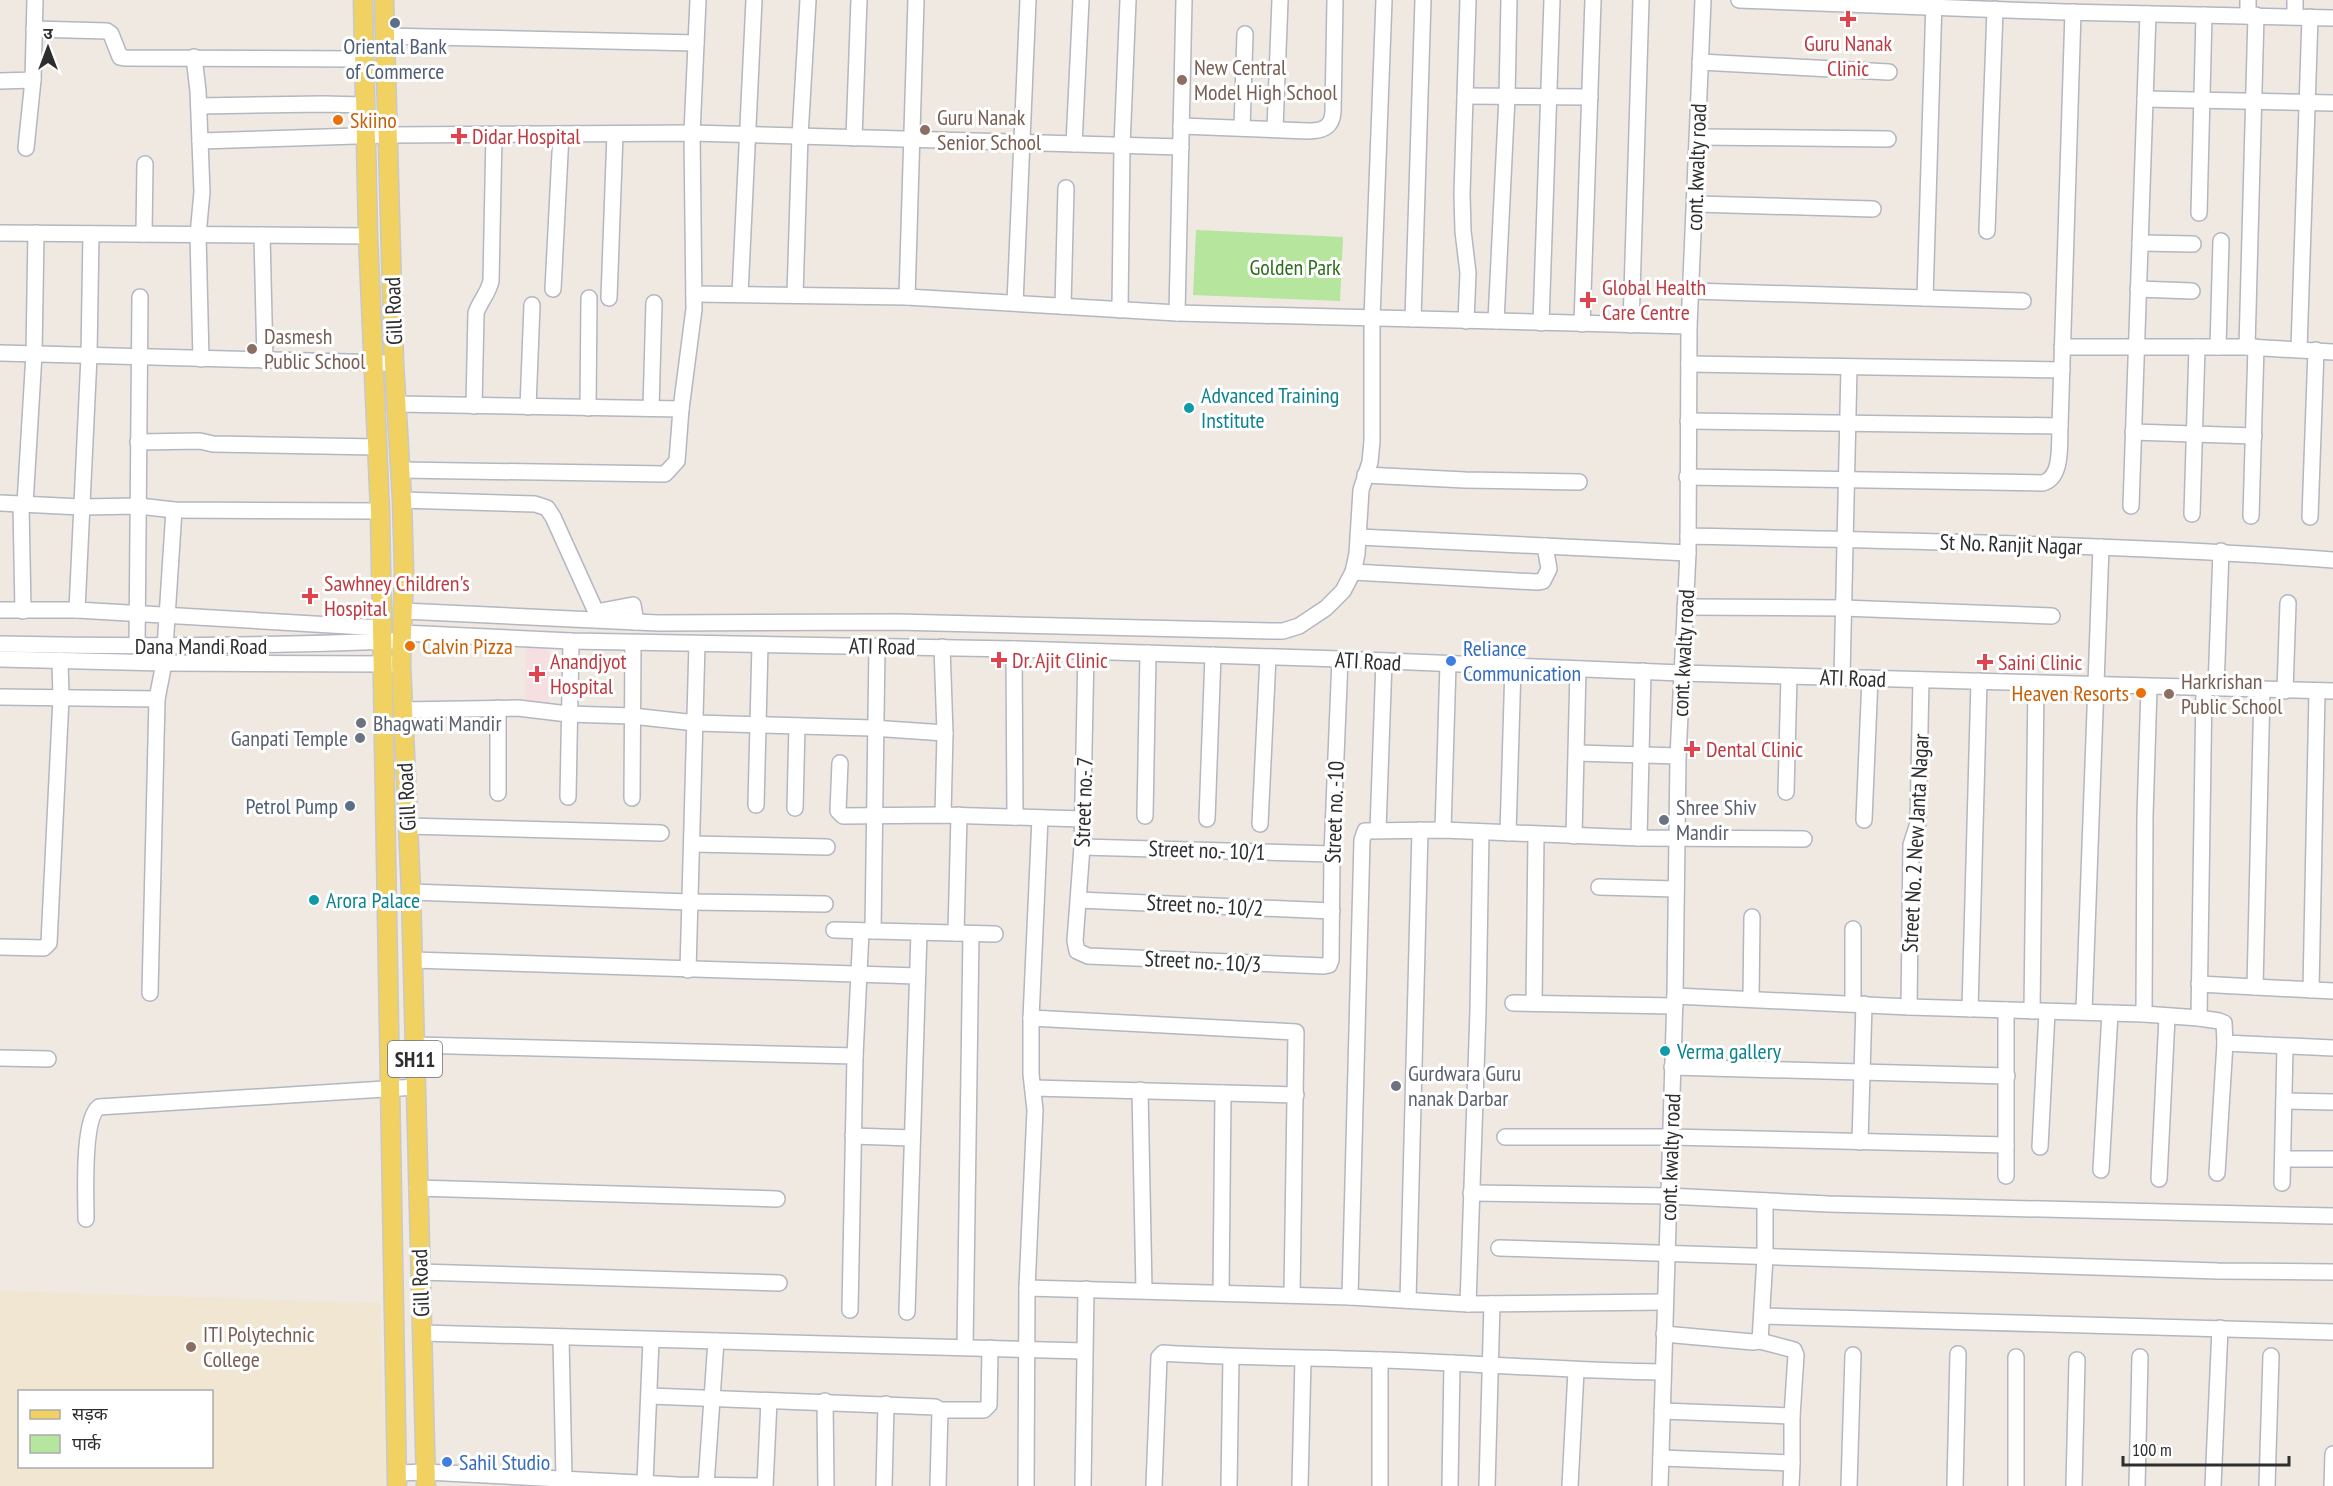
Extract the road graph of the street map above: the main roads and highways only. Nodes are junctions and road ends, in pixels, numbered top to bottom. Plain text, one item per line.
1 (363, 0) edge
2 (384, 0) edge
3 (397, 1479) edge
4 (426, 1479) edge

1 - 3 main road, Gill Road / SH11
2 - 4 main road, Gill Road / SH11

